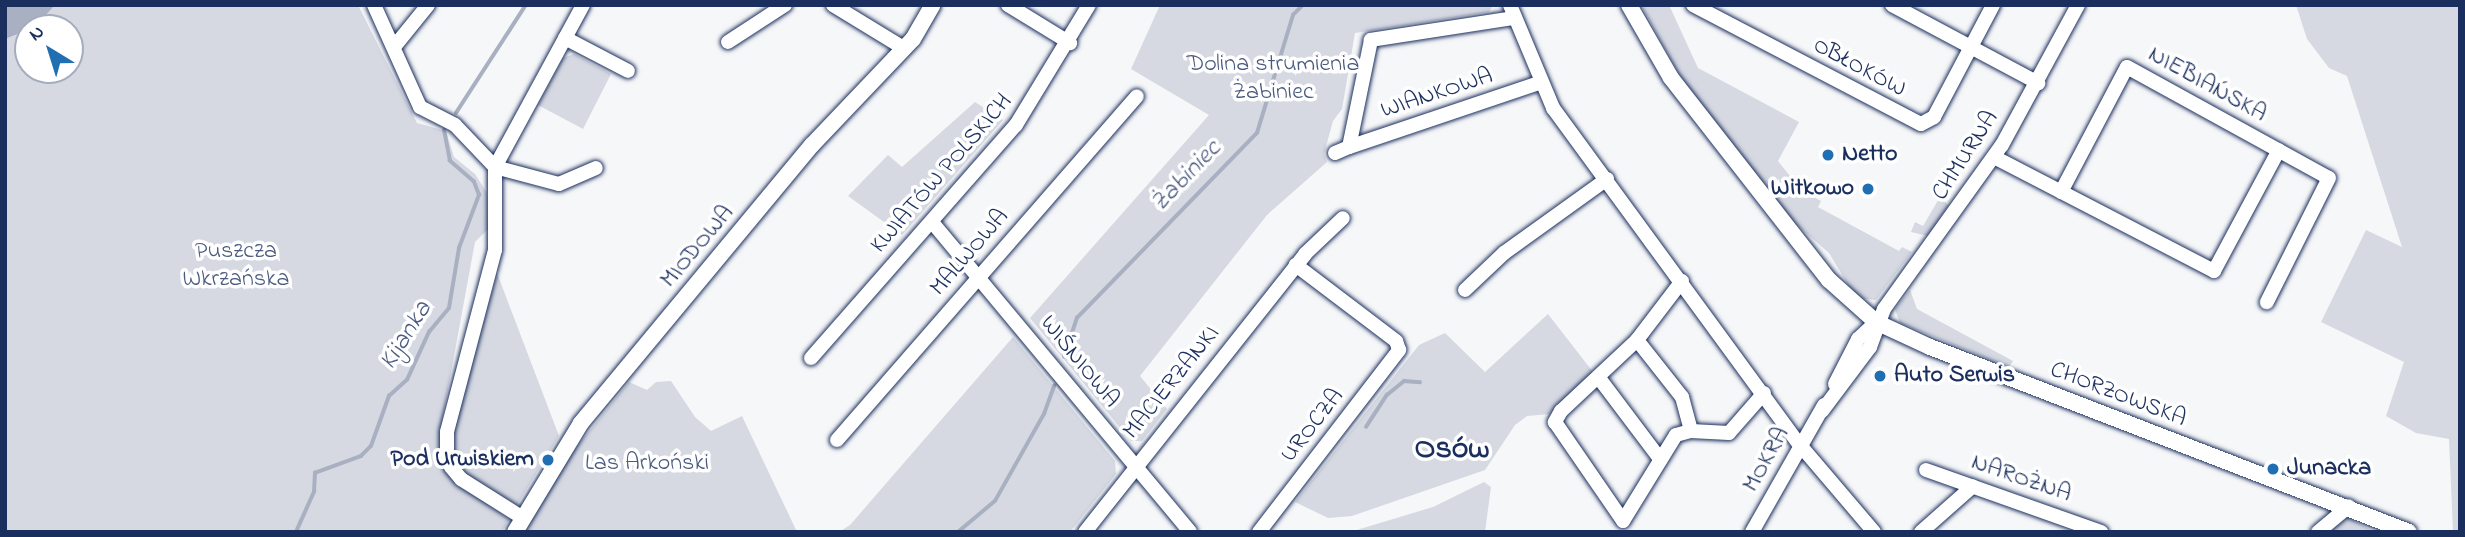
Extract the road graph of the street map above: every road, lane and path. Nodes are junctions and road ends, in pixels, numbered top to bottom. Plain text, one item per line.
1 (374, 5) edge
2 (428, 5) edge
3 (583, 5) edge
4 (785, 5) edge
5 (832, 5) edge
6 (933, 5) edge
7 (1008, 5) edge
8 (1089, 5) edge
9 (1629, 5) edge
10 (1693, 5) edge
11 (1892, 5) edge
12 (1993, 5) edge
13 (2078, 5) edge
14 (849, 9) edge
15 (1512, 12) edge
16 (565, 38) junction
17 (728, 42) dead end
18 (1070, 43) junction
19 (394, 47) junction
20 (1971, 47) junction
21 (905, 49) junction
22 (628, 71) dead end
23 (1539, 83) junction
24 (2038, 83) junction
25 (1137, 96) dead end
26 (1349, 147) junction
27 (2279, 150) junction
28 (1335, 153) dead end
29 (1994, 157) junction
30 (495, 167) junction
31 (596, 168) dead end
32 (1607, 179) junction
33 (2061, 192) junction
34 (1343, 218) dead end
35 (932, 222) junction
36 (1296, 265) junction
37 (980, 277) junction
38 (1682, 281) junction
39 (1465, 290) dead end
40 (2267, 302) dead end
41 (1876, 322) junction
42 (1637, 340) junction
43 (811, 358) dead end
44 (1599, 378) junction
45 (1764, 393) junction
46 (1691, 431) junction
47 (837, 440) dead end
48 (1800, 445) junction
49 (1660, 459) junction
50 (1135, 466) junction
51 (1926, 470) dead end
52 (1973, 486) junction
53 (2349, 506) junction
54 (519, 525) edge
55 (1084, 532) edge
56 (1190, 532) edge
57 (1259, 532) edge
58 (1752, 532) edge
59 (1874, 532) edge
60 (1921, 532) edge
61 (2101, 532) edge
62 (2318, 532) edge
63 (2409, 532) edge

1 - 19 street
2 - 19 street
3 - 16 street
4 - 17 street
5 - 14 street
6 - 21 street, MIODOWA
7 - 18 street
8 - 18 street, KWIATÓW POLSKICH
9 - 41 street, CHORZOWSKA
10 - 20 street, OBŁOKÓW
11 - 20 street
12 - 20 street, OBŁOKÓW
13 - 24 street, CHMURNA
14 - 21 street
15 - 23 street
15 - 26 street, WIANKOWA
16 - 22 street
16 - 30 street
18 - 35 street, KWIATÓW POLSKICH
19 - 30 street
20 - 24 street
21 - 54 street, MIODOWA
23 - 26 street, WIANKOWA
23 - 32 street
24 - 29 street, CHMURNA
25 - 37 street, MALWOWA
26 - 28 street, WIANKOWA
27 - 33 street, NIEBIAŃSKA
27 - 33 street, NIEBIAŃSKA
27 - 40 street, NIEBIAŃSKA
29 - 33 street, NIEBIAŃSKA
29 - 41 street, CHMURNA
30 - 31 street
30 - 54 street
32 - 38 street
32 - 39 street
34 - 36 street, MACIERZANKI
35 - 37 street, WIŚNIOWA
35 - 43 street, KWIATÓW POLSKICH
36 - 50 street, MACIERZANKI
36 - 57 street, UROCZA
37 - 47 street, MALWOWA
37 - 50 street, WIŚNIOWA
38 - 42 street
38 - 45 street
41 - 48 street, MOKRA
41 - 53 street, CHORZOWSKA
42 - 44 street
42 - 46 street
44 - 49 street
44 - 49 street
45 - 46 street
45 - 48 street
46 - 49 street
48 - 58 street, MOKRA
48 - 59 street
50 - 55 street, MACIERZANKI
50 - 56 street, WIŚNIOWA
51 - 52 street, NAROŻNA
52 - 60 street
52 - 61 street, NAROŻNA
53 - 62 street
53 - 63 street, CHORZOWSKA

